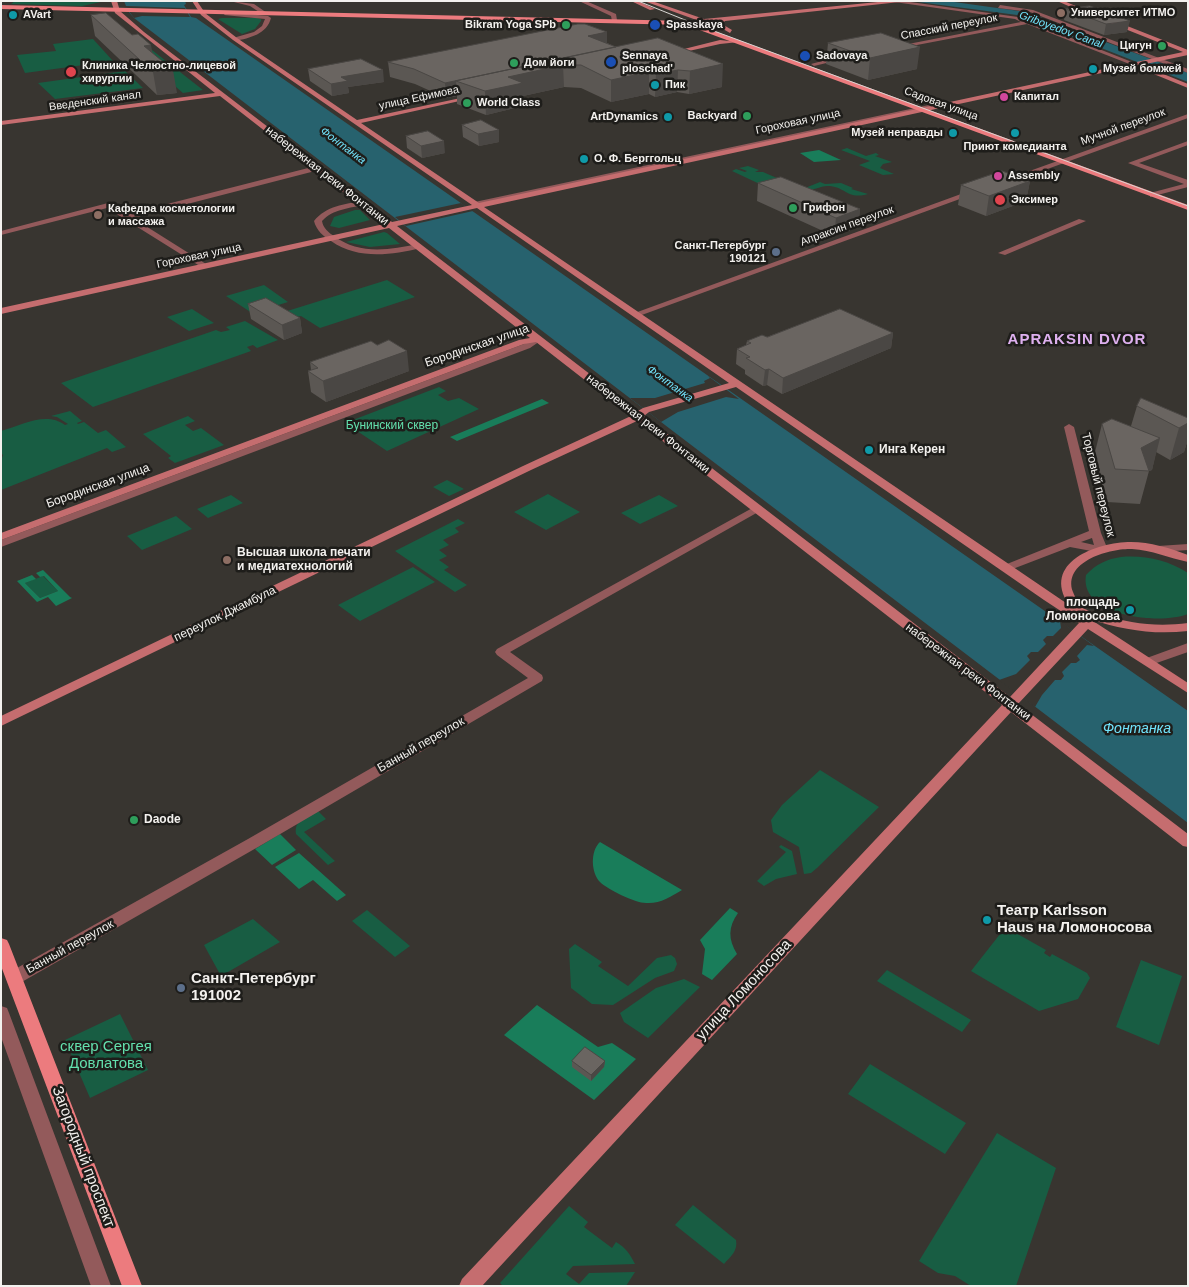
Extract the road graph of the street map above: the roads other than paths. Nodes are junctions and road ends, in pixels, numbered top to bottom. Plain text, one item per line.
1 (114, 1) edge
2 (194, 1) edge
3 (232, 1) edge
4 (581, 1) edge
5 (633, 1) edge
6 (646, 1) edge
7 (889, 1) edge
8 (907, 1) edge
9 (1059, 1) edge
10 (898, 2) edge
11 (991, 6) dead end
12 (1, 8) edge
13 (117, 11) junction
14 (202, 13) junction
15 (264, 13) junction
16 (664, 13) junction
17 (226, 14) junction
18 (614, 20) junction
19 (726, 20) junction
20 (660, 21) junction
21 (687, 22) junction
22 (704, 22) junction
23 (1029, 22) junction
24 (730, 31) junction
25 (738, 34) dead end
26 (235, 39) junction
27 (721, 39) junction
28 (772, 46) dead end
29 (893, 48) edge
30 (1188, 52) edge
31 (660, 55) edge
32 (851, 56) edge
33 (1154, 59) junction
34 (1136, 63) junction
35 (814, 64) junction
36 (1188, 71) edge
37 (1188, 86) edge
38 (221, 93) junction
39 (483, 94) edge
40 (926, 108) junction
41 (1188, 116) edge
42 (1, 122) edge
43 (356, 122) junction
44 (1188, 143) edge
45 (1065, 160) junction
46 (316, 168) junction
47 (1188, 184) edge
48 (994, 185) edge
49 (982, 190) edge
50 (1161, 193) junction
51 (1153, 195) junction
52 (362, 203) junction
53 (1188, 203) edge
54 (471, 205) junction
55 (1188, 208) edge
56 (127, 217) junction
57 (1082, 221) dead end
58 (394, 222) junction
59 (1, 233) edge
60 (329, 236) junction
61 (418, 246) junction
62 (1002, 253) dead end
63 (200, 264) junction
64 (1, 304) edge
65 (1, 310) edge
66 (636, 314) junction
67 (538, 339) junction
68 (739, 383) junction
69 (642, 413) junction
70 (1069, 427) dead end
71 (756, 509) junction
72 (1094, 533) junction
73 (1, 536) edge
74 (1, 544) edge
75 (1068, 544) junction
76 (1188, 547) edge
77 (1158, 549) junction
78 (1102, 550) junction
79 (1188, 559) edge
80 (1006, 568) junction
81 (1083, 617) junction
82 (1188, 628) edge
83 (1188, 647) edge
84 (1148, 662) junction
85 (1188, 689) edge
86 (1014, 699) junction
87 (1, 722) edge
88 (1188, 842) edge
89 (1, 944) edge
90 (14, 978) junction
91 (1, 1013) edge
92 (101, 1286) edge
93 (132, 1286) edge
94 (469, 1286) edge

1 - 13 main road
2 - 14 main road
3 - 15 street
4 - 18 street
5 - 16 main road
6 - 22 main road
7 - 10 street
8 - 10 main road
9 - 30 main road
10 - 19 main road
10 - 23 street
11 - 33 street
12 - 13 main road
13 - 14 main road
13 - 38 main road, набережная реки Фонтанки
14 - 15 main road
14 - 17 main road
14 - 26 main road
15 - 18 main road
16 - 20 main road
16 - 21 main road
17 - 21 main road
17 - 26 street
18 - 20 main road
19 - 22 main road
19 - 24 main road
20 - 21 main road
21 - 22 main road
21 - 27 main road, Садовая улица
22 - 24 main road
23 - 29 street, Спасский переулок
23 - 34 street
24 - 25 main road
26 - 43 main road
27 - 31 main road
27 - 40 main road, Садовая улица
28 - 35 main road, Садовая улица
30 - 33 main road
32 - 35 street
33 - 34 main road, Гороховая улица
33 - 36 street
34 - 37 main road
34 - 40 main road, Гороховая улица
35 - 40 main road, Садовая улица
38 - 42 main road, Введенский канал
38 - 46 main road, набережная реки Фонтанки
39 - 43 main road, улица Ефимова
40 - 45 main road, Садовая улица
40 - 54 street, Гороховая улица
41 - 45 street, Мучной переулок
43 - 54 main road
44 - 47 street
45 - 48 street
45 - 50 main road, Садовая улица
45 - 51 main road, Садовая улица
46 - 52 main road, набережная реки Фонтанки
46 - 56 street
47 - 50 street
49 - 66 street, Апраксин переулок
50 - 51 street
50 - 53 main road, Садовая улица
51 - 55 main road, Садовая улица
52 - 58 main road, набережная реки Фонтанки
52 - 60 street
54 - 58 main road, Гороховая улица
54 - 66 main road
56 - 59 street
56 - 63 street
57 - 62 street
58 - 60 main road, Гороховая улица
58 - 61 main road, набережная реки Фонтанки
60 - 61 street
60 - 63 main road, Гороховая улица
61 - 67 main road, набережная реки Фонтанки
63 - 64 main road, Гороховая улица
63 - 65 main road, Гороховая улица
66 - 68 main road
67 - 69 main road, набережная реки Фонтанки
67 - 73 main road, Бородинская улица
67 - 74 street, Бородинская улица
68 - 69 main road, переулок Джамбула
68 - 80 main road
69 - 71 main road, набережная реки Фонтанки
69 - 87 main road, переулок Джамбула
70 - 72 street, Торговый переулок
71 - 86 main road, набережная реки Фонтанки
71 - 90 street, Банный переулок
72 - 75 street
72 - 78 street, Торговый переулок
75 - 78 street
75 - 80 street
76 - 77 street
77 - 78 main road
77 - 79 main road
78 - 81 main road
80 - 81 main road
81 - 82 main road
81 - 84 main road
81 - 86 main road, улица Ломоносова
83 - 84 street
84 - 85 main road
86 - 88 main road, набережная реки Фонтанки
86 - 94 main road, улица Ломоносова
89 - 90 main road, Загородный проспект
90 - 93 main road, Загородный проспект
91 - 92 street, Загородный проспект

